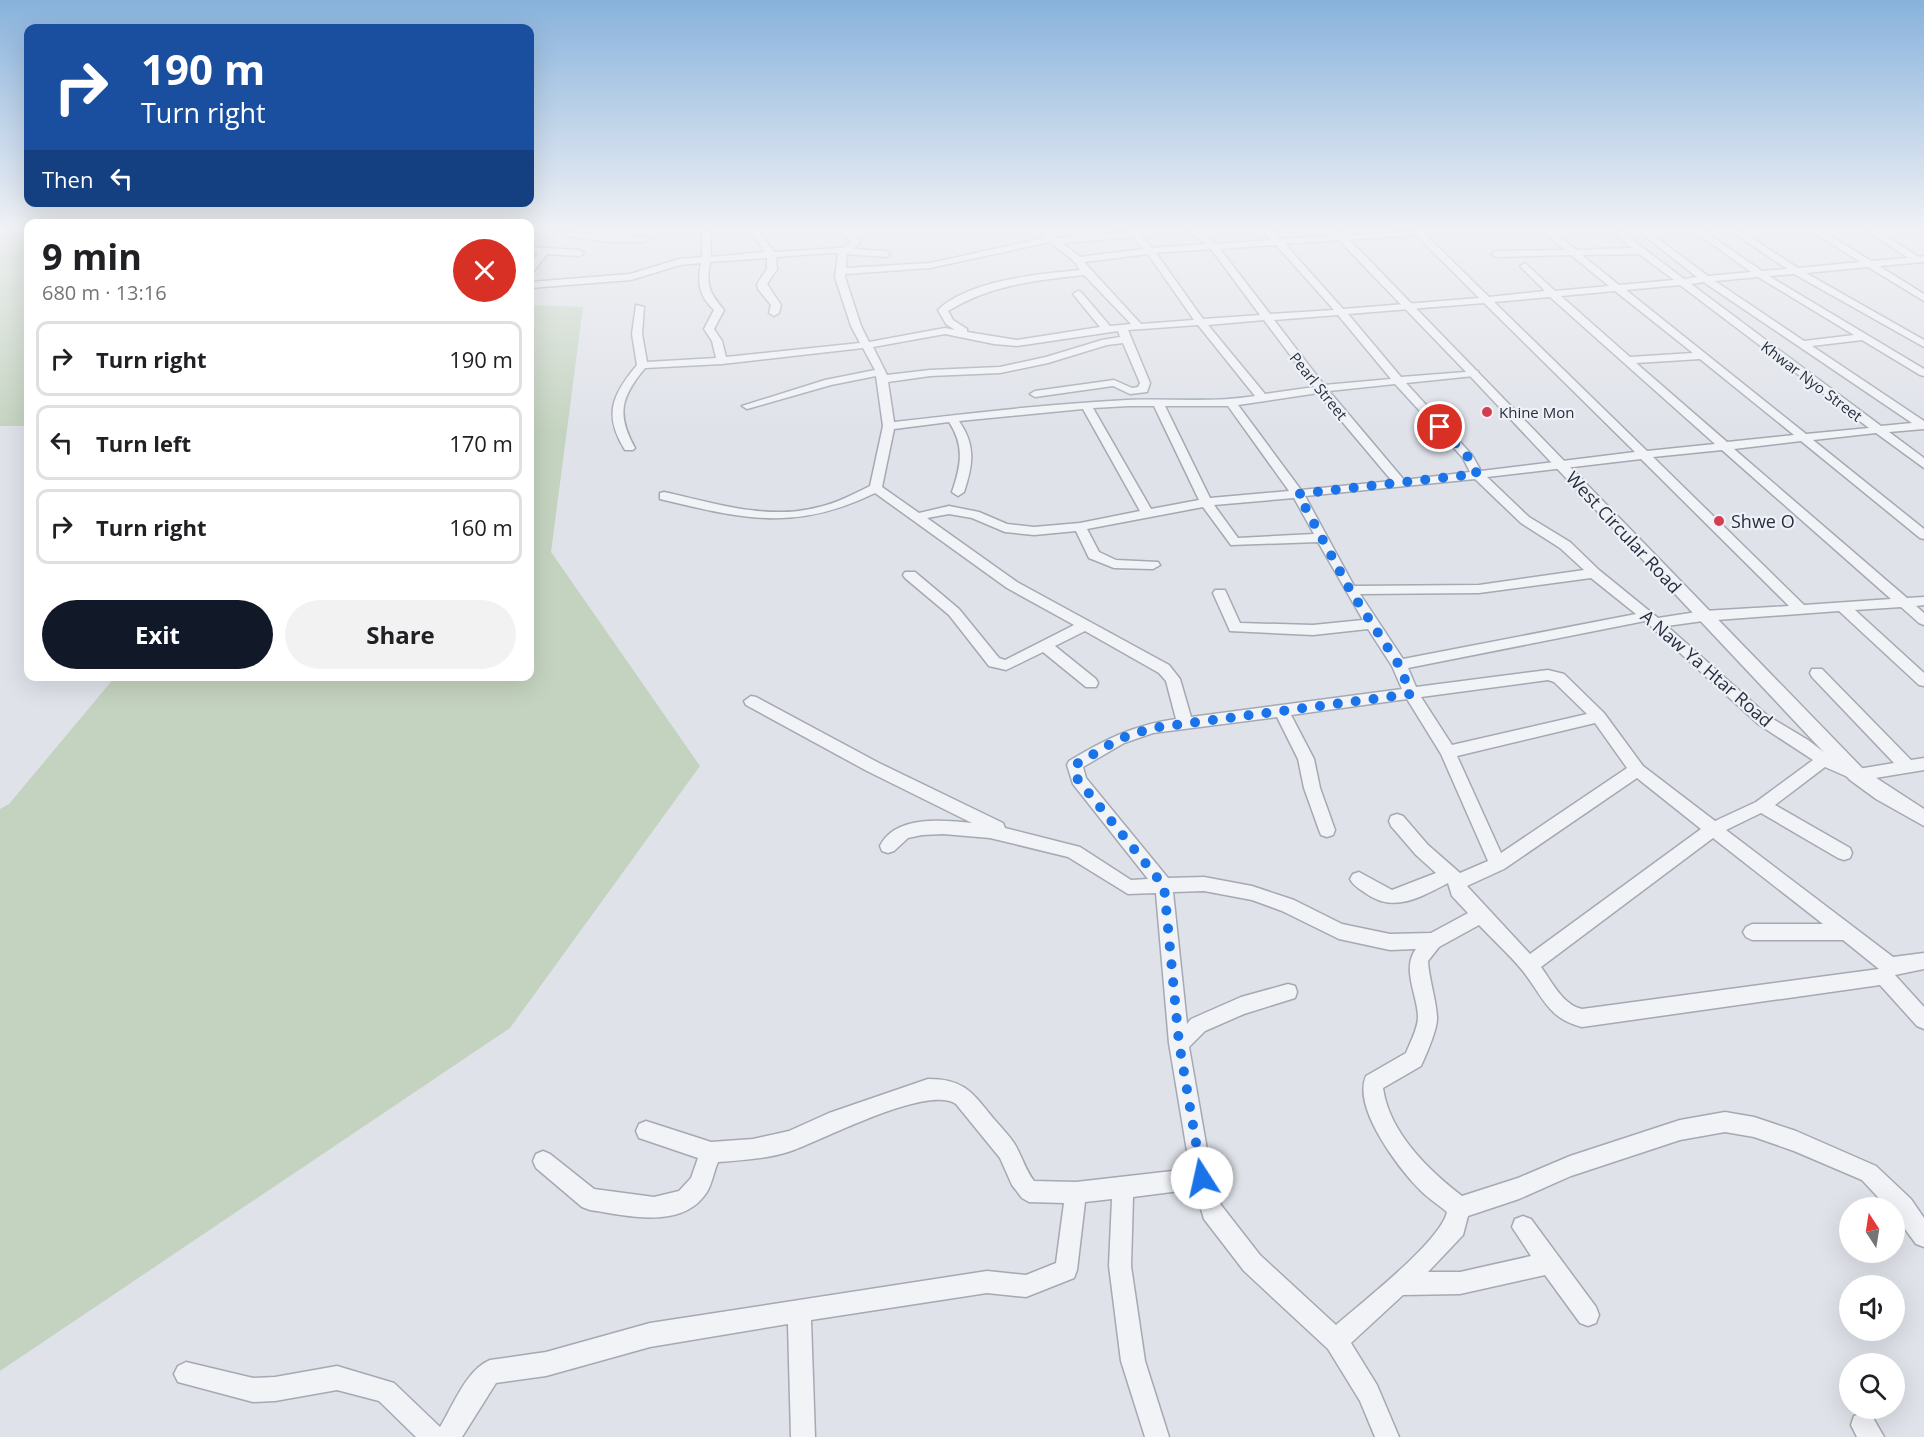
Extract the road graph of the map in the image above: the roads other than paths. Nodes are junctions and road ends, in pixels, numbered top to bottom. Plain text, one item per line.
1 (708, 298) edge
2 (770, 298) edge
3 (847, 298) edge
4 (966, 298) edge
5 (1081, 298) edge
6 (1111, 298) edge
7 (1183, 298) edge
8 (1252, 298) edge
9 (1327, 298) edge
10 (1400, 298) edge
11 (1495, 298) edge
12 (1558, 298) edge
13 (1631, 298) edge
14 (1701, 298) edge
15 (1734, 298) edge
16 (1799, 298) edge
17 (1843, 298) edge
18 (1485, 299) junction
19 (639, 307) dead end
20 (1409, 307) junction
21 (774, 313) dead end
22 (1340, 313) junction
23 (1266, 318) junction
24 (1201, 323) junction
25 (1122, 328) junction
26 (1140, 328) junction
27 (1107, 329) junction
28 (970, 335) junction
29 (1863, 337) junction
30 (1128, 339) junction
31 (1803, 344) junction
32 (1924, 344) edge
33 (867, 345) junction
34 (1703, 356) junction
35 (1627, 360) junction
36 (722, 361) junction
37 (642, 365) junction
38 (1474, 373) junction
39 (1924, 373) edge
40 (882, 376) junction
41 (1399, 382) junction
42 (1321, 389) junction
43 (1035, 394) dead end
44 (1262, 398) junction
45 (1231, 403) junction
46 (1158, 404) junction
47 (747, 406) dead end
48 (1087, 407) junction
49 (952, 419) junction
50 (889, 426) junction
51 (1924, 426) edge
52 (1878, 430) junction
53 (1803, 437) junction
54 (1724, 446) junction
55 (629, 448) dead end
56 (1641, 455) junction
57 (1560, 464) junction
58 (1924, 464) edge
59 (1477, 474) junction
60 (1401, 484) junction
61 (876, 488) junction
62 (958, 492) dead end
63 (1298, 494) junction
64 (664, 496) dead end
65 (1207, 502) junction
66 (1147, 513) junction
67 (915, 518) junction
68 (1080, 527) junction
69 (1924, 535) edge
70 (1321, 538) junction
71 (1154, 565) dead end
72 (1594, 573) junction
73 (910, 575) dead end
74 (1350, 590) junction
75 (1220, 593) dead end
76 (1924, 601) edge
77 (1904, 602) junction
78 (1844, 608) junction
79 (1802, 610) junction
80 (1703, 616) junction
81 (1651, 620) junction
82 (1924, 620) edge
83 (1372, 624) junction
84 (1086, 625) junction
85 (1046, 646) junction
86 (1399, 665) junction
87 (1817, 673) dead end
88 (1924, 681) edge
89 (1091, 683) dead end
90 (1411, 694) junction
91 (751, 700) dead end
92 (1281, 710) junction
93 (1599, 717) junction
94 (1185, 723) junction
95 (1448, 752) junction
96 (1824, 760) junction
97 (1924, 764) edge
98 (1907, 766) junction
99 (1637, 770) junction
100 (1857, 776) junction
101 (1762, 806) junction
102 (1924, 818) edge
103 (1397, 821) dead end
104 (1713, 829) junction
105 (1327, 830) dead end
106 (1010, 835) junction
107 (888, 846) dead end
108 (1844, 852) dead end
109 (1498, 864) junction
110 (1454, 878) junction
111 (1359, 879) dead end
112 (1164, 886) junction
113 (1481, 915) junction
114 (1752, 932) dead end
115 (1845, 932) junction
116 (1433, 941) junction
117 (1924, 961) edge
118 (1529, 965) junction
119 (1887, 971) junction
120 (1288, 992) dead end
121 (1924, 1020) edge
122 (1179, 1043) junction
123 (646, 1131) dead end
124 (711, 1152) junction
125 (543, 1161) dead end
126 (1202, 1178) junction
127 (1123, 1189) junction
128 (1076, 1193) junction
129 (1459, 1208) junction
130 (1523, 1227) dead end
131 (1924, 1236) edge
132 (1551, 1263) junction
133 (1401, 1284) junction
134 (800, 1310) junction
135 (1588, 1315) dead end
136 (1336, 1341) junction
137 (186, 1374) dead end
138 (433, 1437) edge
139 (448, 1437) edge
140 (803, 1437) edge
141 (1157, 1437) edge
142 (1386, 1437) edge

1 - 36 street
2 - 21 street
3 - 33 street
4 - 28 street
5 - 27 street
6 - 26 street
7 - 24 street
8 - 23 street, Pearl Street
9 - 22 street, A Naw Ya Htar Road
10 - 20 street, West Circular Road
11 - 18 street
12 - 35 street
13 - 34 street
14 - 52 street, Khwar Nyo Street
15 - 31 street
16 - 29 street
17 - 32 street
18 - 20 street
18 - 56 street
19 - 37 street
20 - 22 street
20 - 38 street, West Circular Road
22 - 23 street
22 - 41 street, A Naw Ya Htar Road
23 - 24 street
23 - 42 street, Pearl Street
24 - 26 street
24 - 44 street
25 - 26 street
25 - 27 street
25 - 30 street
27 - 28 street
28 - 33 street
29 - 31 street
29 - 39 street
30 - 40 street
30 - 43 street
31 - 51 street
33 - 36 street
33 - 40 street
34 - 35 street
34 - 53 street
35 - 54 street
36 - 37 street
37 - 55 street
38 - 41 street
38 - 57 street, West Circular Road
40 - 47 street
40 - 50 street
41 - 42 street
41 - 59 street, A Naw Ya Htar Road
42 - 44 street
42 - 60 street, Pearl Street
44 - 45 street
45 - 46 street
45 - 63 street
46 - 48 street
46 - 65 street
48 - 49 street
48 - 66 street
49 - 50 street
49 - 62 street
50 - 61 street
51 - 52 street
52 - 53 street
52 - 58 street, Khwar Nyo Street
53 - 54 street
53 - 69 street
54 - 56 street
54 - 77 street
56 - 57 street
56 - 79 street
57 - 59 street
57 - 80 street, West Circular Road
59 - 60 street
59 - 72 street, A Naw Ya Htar Road
60 - 63 street
61 - 64 street
61 - 67 street
63 - 65 street
63 - 70 street
65 - 66 street
65 - 70 street
66 - 68 street
67 - 68 street
67 - 84 street
68 - 71 street
70 - 74 street
72 - 74 street
72 - 81 street, A Naw Ya Htar Road
73 - 85 street
74 - 83 street
75 - 83 street
76 - 77 street
77 - 78 street
77 - 82 street
78 - 79 street
78 - 88 street
79 - 80 street
80 - 81 street
80 - 100 street, West Circular Road
81 - 86 street
81 - 96 street, A Naw Ya Htar Road
83 - 86 street
84 - 85 street
84 - 94 street
85 - 89 street
86 - 90 street
87 - 98 street
90 - 92 street
90 - 93 street
90 - 95 street
91 - 106 street
92 - 94 street
92 - 105 street
93 - 95 street
93 - 99 street
94 - 112 street
95 - 109 street
96 - 100 street, A Naw Ya Htar Road
96 - 101 street
97 - 98 street
98 - 100 street
99 - 104 street
99 - 109 street
100 - 102 street, West Circular Road
101 - 104 street
101 - 108 street
103 - 110 street
104 - 115 street
104 - 118 street
106 - 107 street
106 - 112 street
109 - 110 street
110 - 111 street
110 - 113 street
112 - 116 street
112 - 122 street
113 - 116 street
113 - 118 street
114 - 115 street
115 - 119 street
116 - 129 street
117 - 119 street
118 - 119 street
119 - 121 street
120 - 122 street
122 - 126 street
123 - 124 street
124 - 125 street
124 - 128 street
126 - 127 street
126 - 136 street
127 - 128 street
127 - 141 street
128 - 134 street
129 - 131 street
129 - 133 street
130 - 132 street
132 - 133 street
132 - 135 street
133 - 136 street
134 - 139 street
134 - 140 street
136 - 142 street
137 - 138 street

